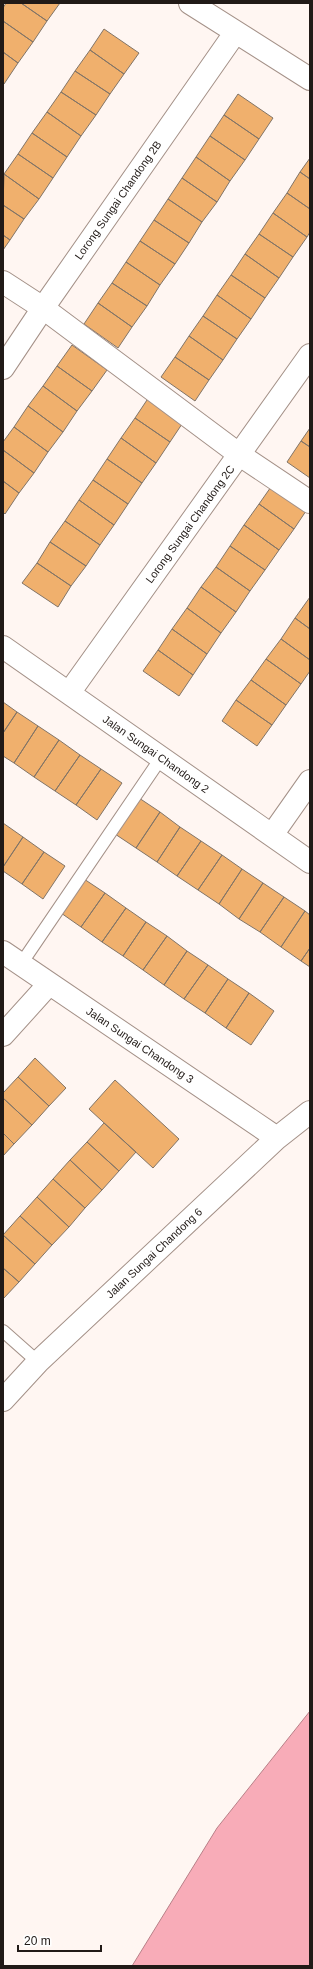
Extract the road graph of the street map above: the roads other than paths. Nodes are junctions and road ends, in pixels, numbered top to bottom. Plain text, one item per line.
1 (190, 3) edge
2 (235, 33) junction
3 (310, 79) edge
4 (3, 282) edge
5 (43, 308) junction
6 (310, 355) edge
7 (3, 368) edge
8 (240, 455) junction
9 (310, 502) edge
10 (3, 647) edge
11 (69, 693) junction
12 (161, 758) junction
13 (310, 780) edge
14 (272, 835) junction
15 (310, 862) edge
16 (3, 952) edge
17 (21, 964) junction
18 (50, 984) junction
19 (3, 1034) edge
20 (310, 1112) edge
21 (277, 1138) junction
22 (3, 1331) edge
23 (38, 1362) junction
24 (3, 1400) edge

1 - 2 street
2 - 3 street
2 - 5 street, Lorong Sungai Chandong 2B
4 - 5 street
5 - 7 street, Lorong Sungai Chandong 2B
5 - 8 street
6 - 8 street, Lorong Sungai Chandong 2C
8 - 9 street
8 - 11 street, Lorong Sungai Chandong 2C
10 - 11 street, Jalan Sungai Chandong 2
11 - 12 street, Jalan Sungai Chandong 2
12 - 14 street, Jalan Sungai Chandong 2
12 - 17 lane
13 - 14 street
14 - 15 street, Jalan Sungai Chandong 2
16 - 17 street, Jalan Sungai Chandong 3
17 - 18 street, Jalan Sungai Chandong 3
18 - 19 street
18 - 21 street, Jalan Sungai Chandong 3
20 - 21 street, Jalan Sungai Chandong 6
21 - 23 street, Jalan Sungai Chandong 6
22 - 23 lane
23 - 24 street, Jalan Sungai Chandong 6

